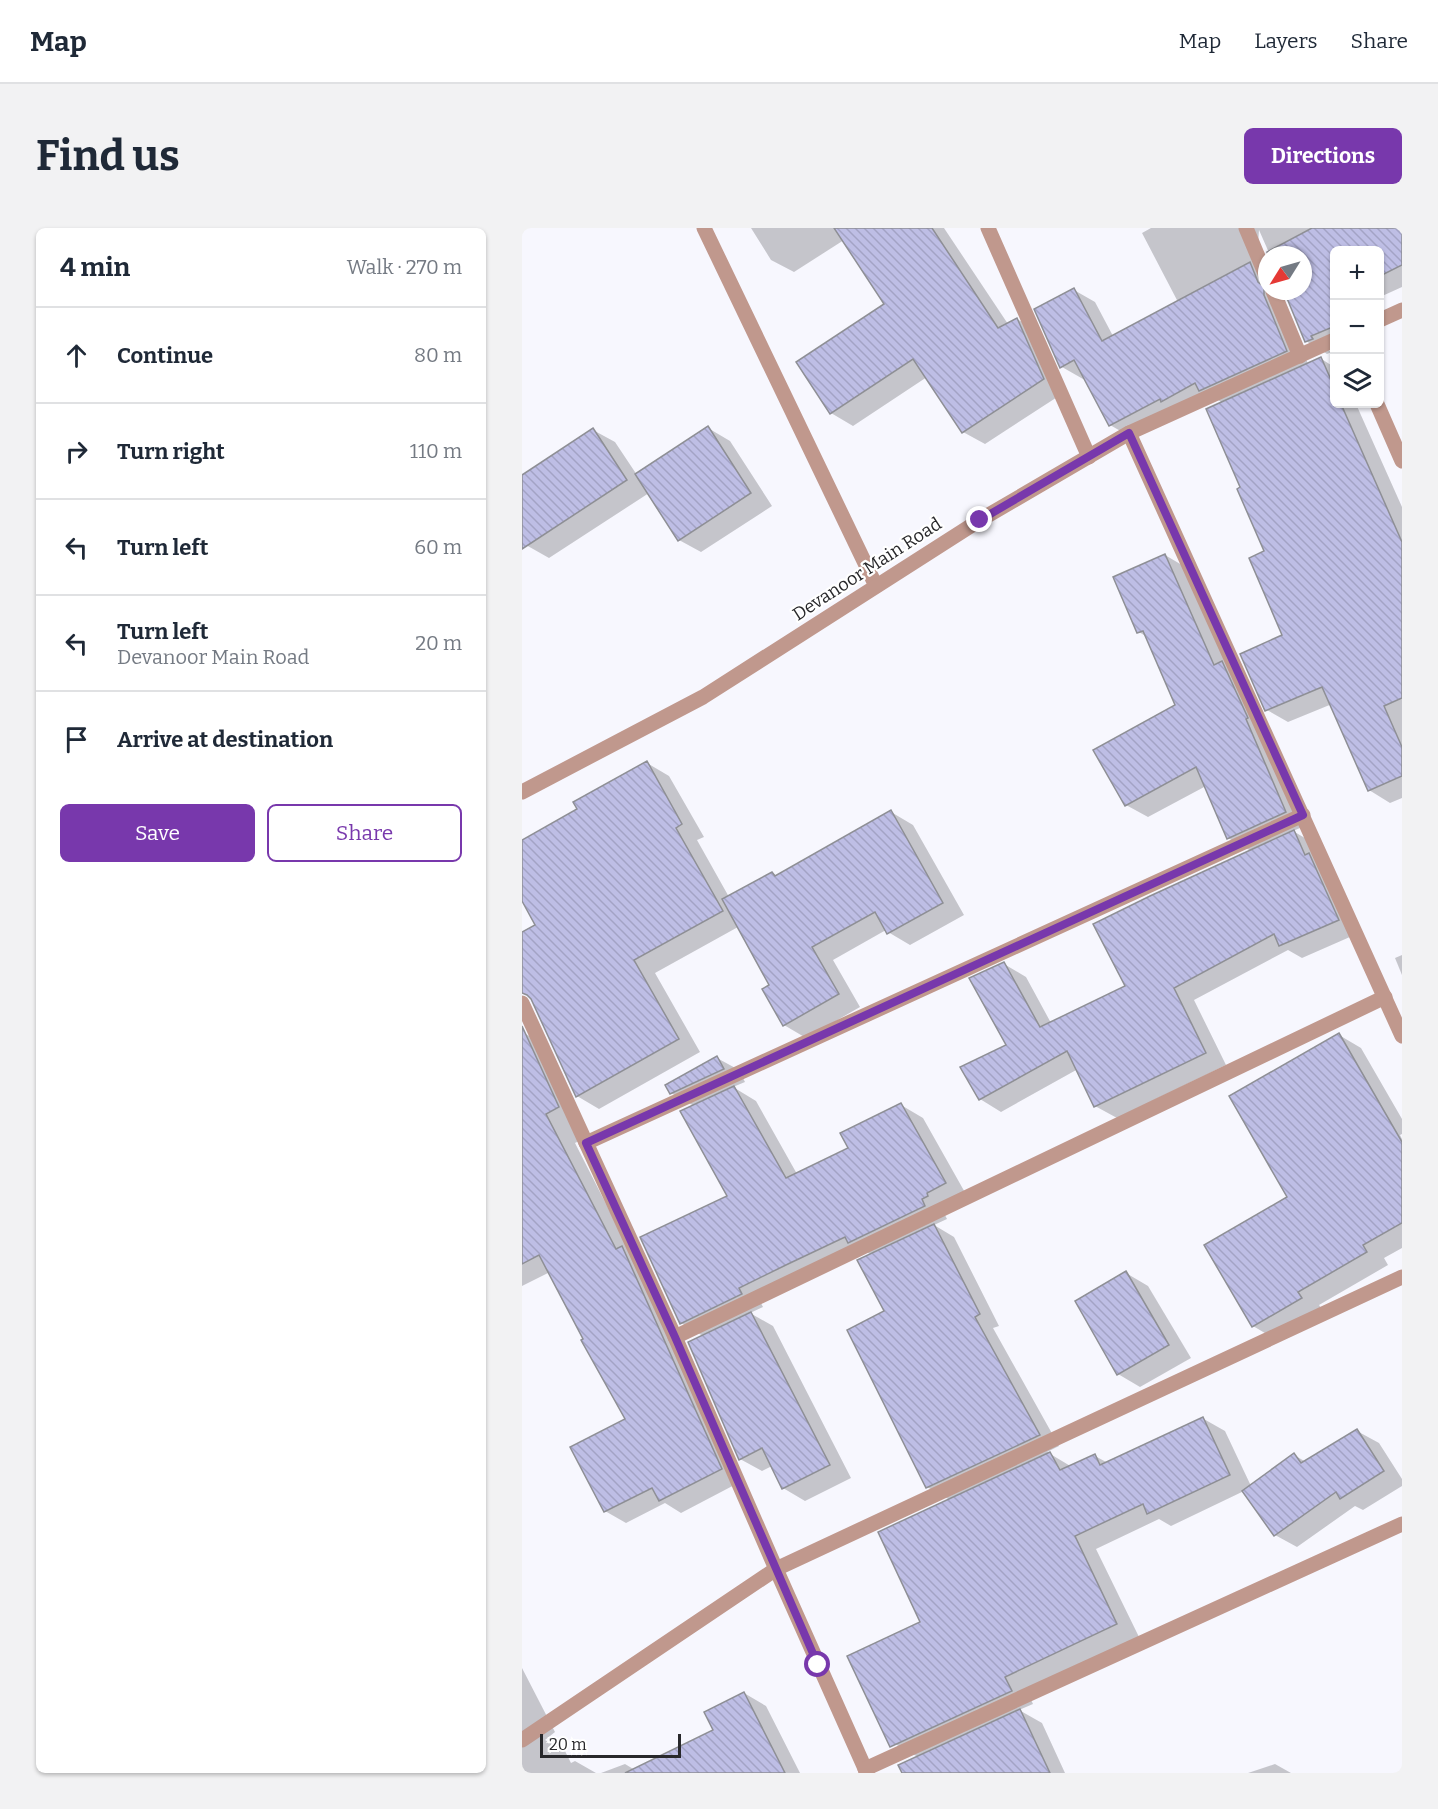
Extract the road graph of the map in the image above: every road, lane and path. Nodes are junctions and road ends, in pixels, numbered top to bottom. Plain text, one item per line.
1 (704, 228) edge
2 (988, 228) edge
3 (1246, 228) edge
4 (1258, 257) edge
5 (1276, 300) edge
6 (1402, 310) edge
7 (1384, 318) edge
8 (1330, 342) edge
9 (1300, 356) junction
10 (1379, 408) edge
11 (1129, 433) junction
12 (1089, 457) junction
13 (1402, 461) edge
14 (876, 586) junction
15 (522, 792) edge
16 (1303, 815) junction
17 (1385, 997) junction
18 (522, 1003) edge
19 (1402, 1036) edge
20 (586, 1143) junction
21 (1402, 1277) edge
22 (675, 1337) junction
23 (1402, 1524) edge
24 (776, 1569) junction
25 (522, 1740) edge
26 (866, 1771) edge

1 - 14 street
2 - 12 street
3 - 4 street
5 - 9 street
6 - 7 street
8 - 9 street, Devanoor Main Road
9 - 11 street, Devanoor Main Road
10 - 13 street
11 - 12 street, Devanoor Main Road
11 - 16 street
12 - 14 street, Devanoor Main Road
14 - 15 street, Devanoor Main Road
16 - 17 street
16 - 20 street
17 - 19 street
17 - 22 street
18 - 20 street
20 - 22 street
21 - 24 street
22 - 24 street
23 - 26 street
24 - 25 street
24 - 26 street

